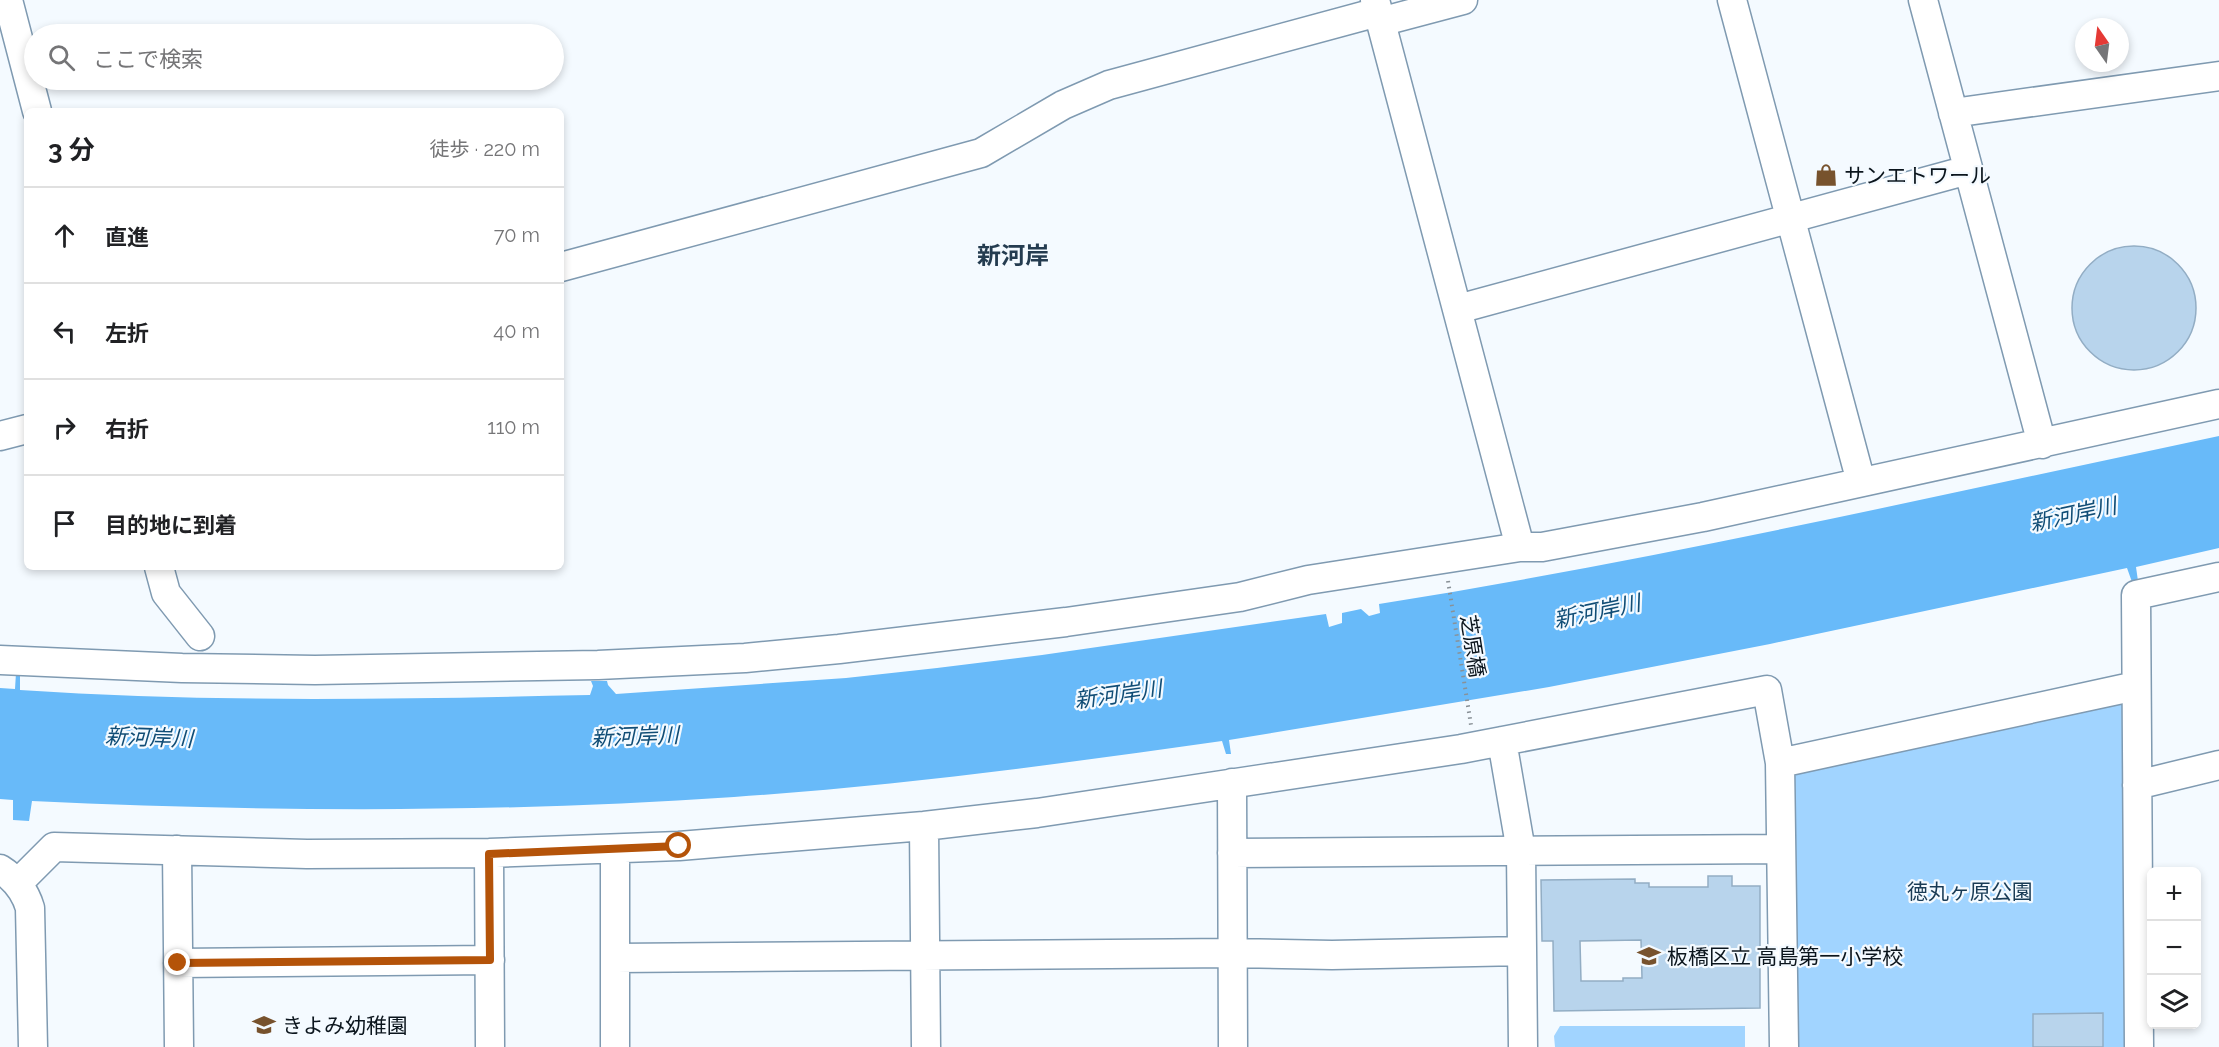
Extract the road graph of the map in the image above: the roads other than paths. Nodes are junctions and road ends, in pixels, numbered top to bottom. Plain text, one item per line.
1 (8, 0) edge
2 (1463, 0) edge
3 (1732, 0) edge
4 (1923, 0) edge
5 (1378, 11) edge
6 (24, 61) edge
7 (2219, 76) edge
8 (32, 90) edge
9 (36, 108) edge
10 (1953, 113) junction
11 (1968, 170) junction
12 (1789, 217) junction
13 (564, 266) edge
14 (1458, 309) junction
15 (2219, 404) edge
16 (24, 430) edge
17 (0, 436) edge
18 (2042, 444) junction
19 (1861, 482) junction
20 (1520, 547) junction
21 (160, 570) edge
22 (2219, 577) edge
23 (200, 636) dead end
24 (0, 660) edge
25 (2136, 686) junction
26 (1502, 741) junction
27 (1780, 763) junction
28 (2219, 765) edge
29 (1232, 783) junction
30 (2137, 785) junction
31 (924, 826) junction
32 (615, 849) junction
33 (1781, 849) junction
34 (177, 850) junction
35 (1521, 851) junction
36 (1232, 853) junction
37 (489, 854) junction
38 (9, 876) edge
39 (1522, 951) junction
40 (1233, 953) junction
41 (925, 956) junction
42 (616, 958) junction
43 (490, 960) junction
44 (178, 963) junction
45 (33, 1047) edge
46 (179, 1047) edge
47 (490, 1047) edge
48 (615, 1047) edge
49 (926, 1047) edge
50 (1233, 1047) edge
51 (1523, 1047) edge
52 (1784, 1047) edge
53 (2139, 1047) edge

1 - 6 street
2 - 5 street
3 - 12 street
4 - 10 street
5 - 13 street
5 - 14 street
7 - 10 street
8 - 9 street
10 - 11 street
11 - 12 street
11 - 18 street
12 - 14 street
12 - 19 street
14 - 20 street
15 - 18 street
16 - 17 street
18 - 19 street
19 - 20 street
20 - 24 street
21 - 23 street
22 - 25 street
25 - 27 street
25 - 30 street
26 - 27 street
26 - 29 street
26 - 35 street
27 - 33 street
28 - 30 street
29 - 31 street
29 - 36 street
30 - 53 street
31 - 32 street
31 - 41 street
32 - 37 street
32 - 42 street
33 - 35 street
33 - 52 street
34 - 37 street
34 - 38 street
34 - 44 street
35 - 36 street
35 - 39 street
36 - 40 street
37 - 43 street
38 - 45 street
39 - 40 street
39 - 51 street
40 - 41 street
40 - 50 street
41 - 42 street
41 - 49 street
42 - 48 street
43 - 44 street
43 - 47 street
44 - 46 street

